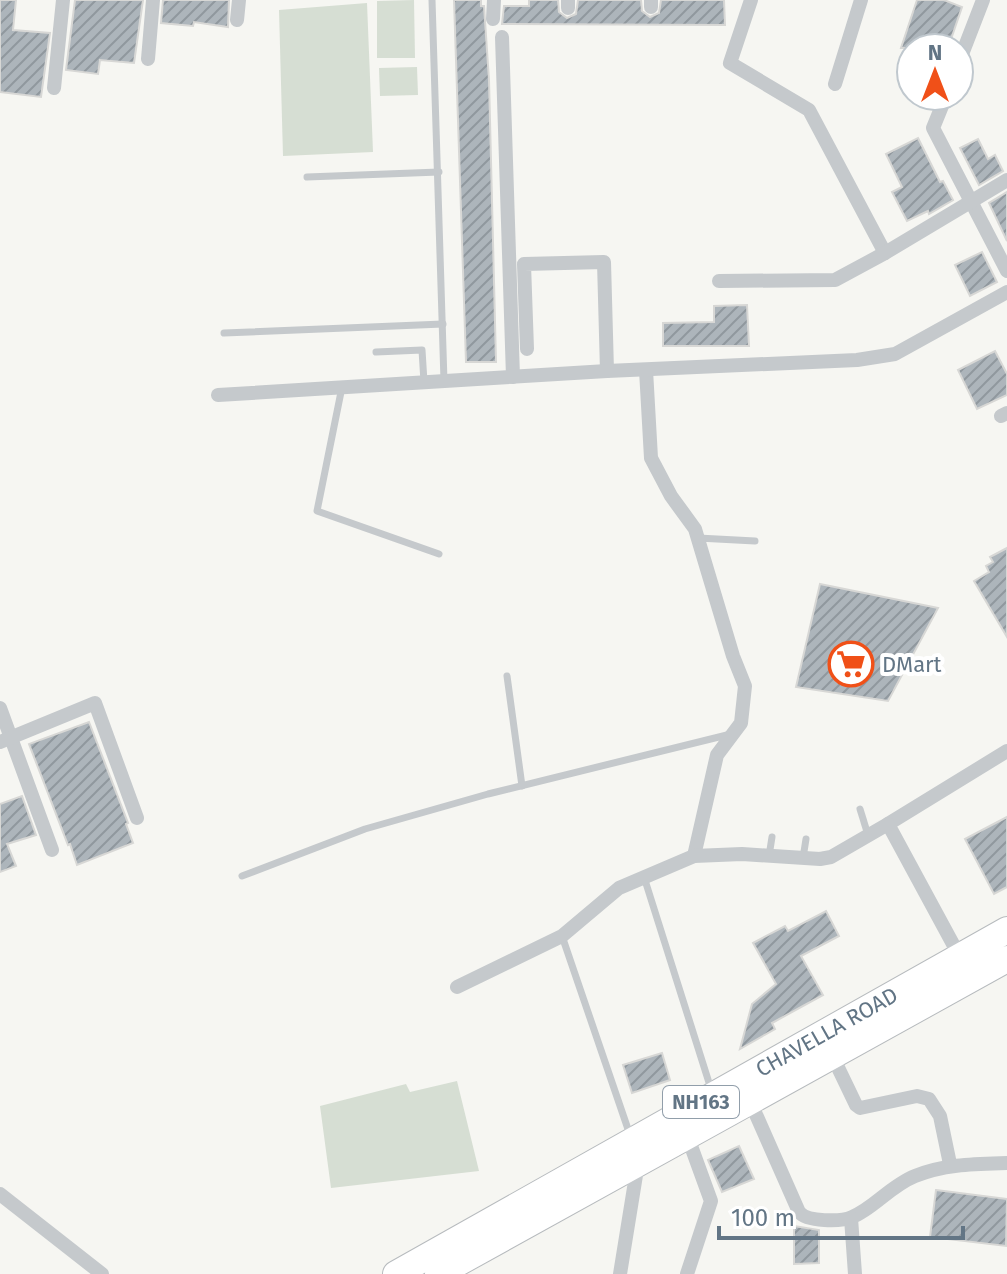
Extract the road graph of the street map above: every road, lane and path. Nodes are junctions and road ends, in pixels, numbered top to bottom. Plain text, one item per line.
1 (63, 0) edge
2 (153, 0) edge
3 (239, 0) edge
4 (432, 0) edge
5 (494, 0) edge
6 (751, 0) edge
7 (861, 0) edge
8 (983, 0) edge
9 (493, 19) dead end
10 (237, 20) dead end
11 (971, 32) edge
12 (502, 37) dead end
13 (148, 59) dead end
14 (835, 84) dead end
15 (54, 88) dead end
16 (940, 112) edge
17 (439, 172) junction
18 (307, 177) dead end
19 (1007, 180) edge
20 (970, 201) junction
21 (885, 253) junction
22 (1007, 271) edge
23 (719, 281) dead end
24 (1007, 292) edge
25 (443, 324) junction
26 (224, 333) dead end
27 (527, 349) dead end
28 (376, 352) dead end
29 (646, 370) junction
30 (607, 371) junction
31 (513, 377) junction
32 (444, 381) junction
33 (424, 382) junction
34 (342, 387) junction
35 (218, 395) dead end
36 (698, 538) junction
37 (755, 541) dead end
38 (439, 554) dead end
39 (507, 676) dead end
40 (0, 708) edge
41 (733, 734) junction
42 (6, 740) edge
43 (1007, 751) edge
44 (522, 786) junction
45 (860, 809) dead end
46 (137, 818) dead end
47 (888, 824) junction
48 (868, 835) junction
49 (772, 837) dead end
50 (806, 839) dead end
51 (52, 850) dead end
52 (694, 856) junction
53 (769, 856) junction
54 (803, 858) junction
55 (242, 876) dead end
56 (644, 877) junction
57 (1007, 930) edge
58 (562, 936) junction
59 (960, 957) junction
60 (1007, 959) edge
61 (457, 987) dead end
62 (832, 1055) junction
63 (713, 1095) junction
64 (750, 1101) junction
65 (687, 1135) junction
66 (635, 1152) junction
67 (1007, 1163) edge
68 (950, 1164) junction
69 (0, 1194) edge
70 (851, 1218) junction
71 (466, 1267) edge
72 (102, 1274) edge
73 (396, 1274) edge
74 (438, 1274) edge
75 (620, 1274) edge
76 (687, 1274) edge
77 (855, 1274) edge

1 - 15 street
2 - 13 street
3 - 10 street
4 - 17 lane
5 - 9 street
6 - 21 street
7 - 14 street
8 - 11 street
12 - 31 street
16 - 20 street
17 - 18 lane
17 - 25 lane
19 - 20 street
20 - 21 street
20 - 22 street
21 - 23 street
24 - 29 street
25 - 26 lane
25 - 32 lane
27 - 30 street
28 - 33 lane
29 - 30 street
29 - 36 street
30 - 31 street
31 - 32 street
32 - 33 street
33 - 34 street
34 - 35 street
34 - 38 lane
36 - 37 lane
36 - 41 street
39 - 44 lane
40 - 42 street
41 - 44 lane
41 - 52 street
42 - 46 street
42 - 51 street
43 - 47 street
44 - 55 lane
45 - 48 lane
47 - 48 street
47 - 59 street
48 - 54 street
49 - 53 lane
50 - 54 lane
52 - 53 street
52 - 56 street
53 - 54 street
56 - 58 street
56 - 63 lane
57 - 59 highway, CHAVELLA ROAD / NH163
58 - 61 street
58 - 66 lane
59 - 63 highway, CHAVELLA ROAD / NH163
60 - 62 highway, CHAVELLA ROAD / NH163
62 - 64 highway, CHAVELLA ROAD / NH163
62 - 68 street
63 - 66 highway, CHAVELLA ROAD / NH163
64 - 65 highway, CHAVELLA ROAD / NH163
64 - 70 street
65 - 66 highway, CHAVELLA ROAD / NH163
65 - 76 street
66 - 71 highway, CHAVELLA ROAD / NH163
66 - 73 highway, CHAVELLA ROAD / NH163
66 - 75 street
67 - 68 street
68 - 70 street
69 - 72 street
70 - 77 street
71 - 74 highway, CHAVELLA ROAD / NH163

